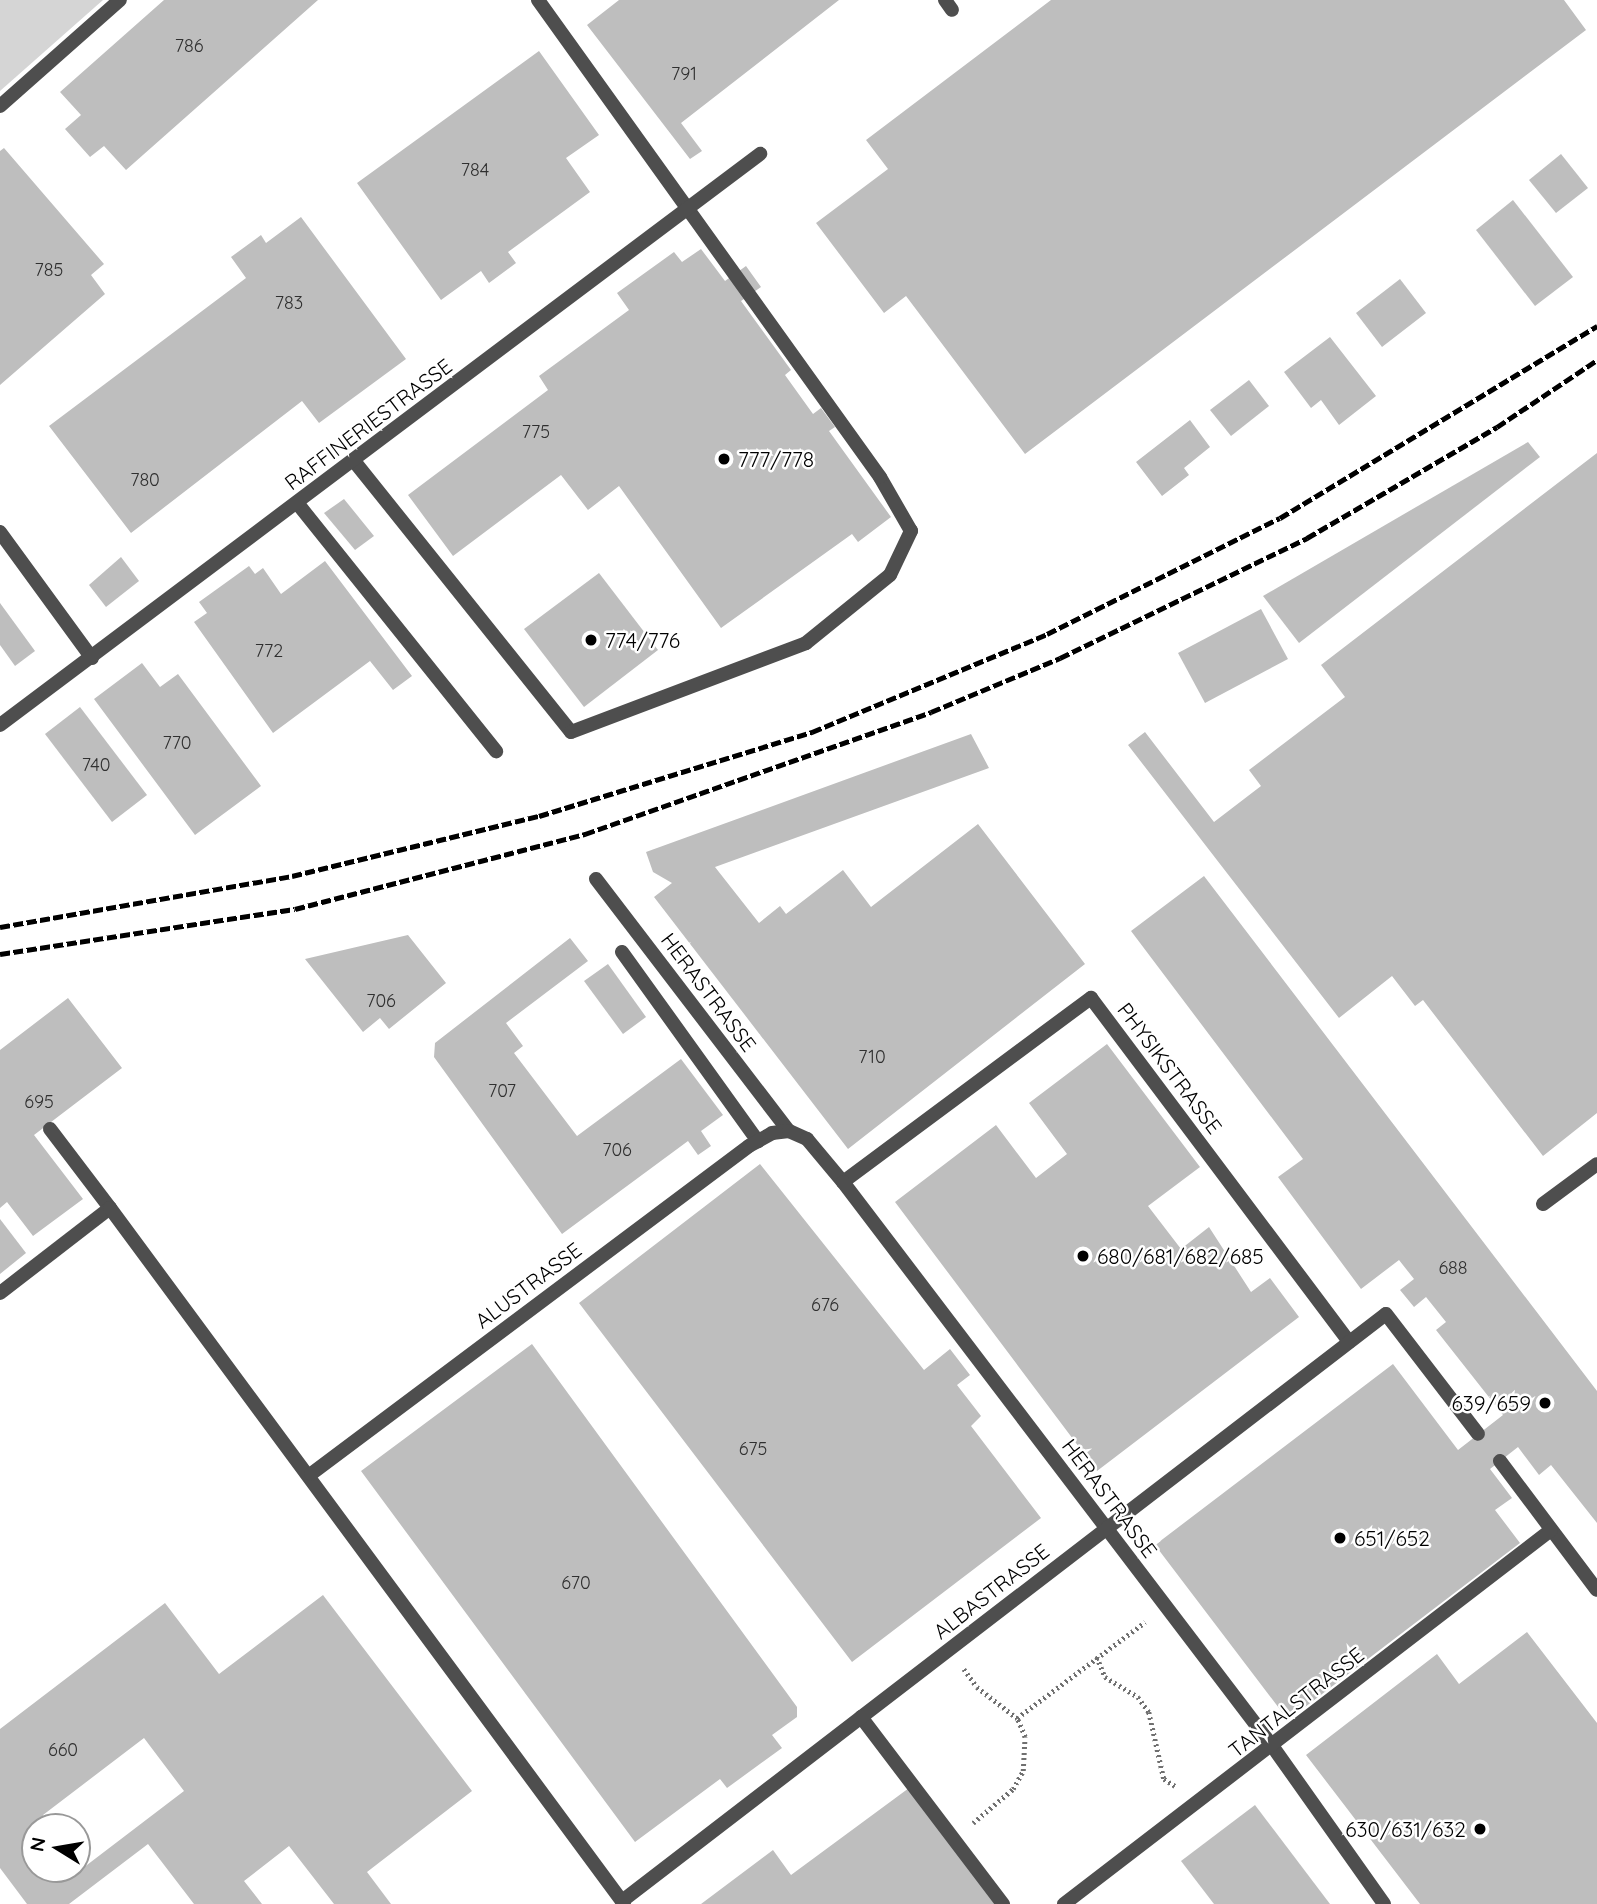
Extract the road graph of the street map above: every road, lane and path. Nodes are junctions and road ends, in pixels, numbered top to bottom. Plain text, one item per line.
1 (120, 0) edge
2 (538, 0) edge
3 (0, 106) edge
4 (760, 154) dead end
5 (685, 208) junction
6 (354, 461) junction
7 (298, 504) junction
8 (0, 532) edge
9 (92, 658) junction
10 (0, 725) edge
11 (496, 751) dead end
12 (596, 879) dead end
13 (622, 952) dead end
14 (50, 1129) dead end
15 (789, 1131) junction
16 (758, 1141) junction
17 (1597, 1164) edge
18 (843, 1182) junction
19 (1543, 1204) dead end
20 (110, 1208) junction
21 (0, 1293) edge
22 (1349, 1342) junction
23 (1478, 1434) dead end
24 (1500, 1461) dead end
25 (311, 1474) junction
26 (1107, 1529) junction
27 (1551, 1530) junction
28 (1597, 1590) edge
29 (1166, 1606) junction
30 (950, 1649) junction
31 (1097, 1657) junction
32 (861, 1717) junction
33 (1017, 1718) junction
34 (1273, 1746) junction
35 (1199, 1801) junction
36 (954, 1838) junction
37 (623, 1903) edge
38 (1003, 1904) edge
39 (1064, 1904) edge
40 (1384, 1904) edge

1 - 3 lane
2 - 5 lane
4 - 5 lane, RAFFINERIESTRASSE
5 - 6 lane, RAFFINERIESTRASSE
5 - 6 lane
6 - 7 lane, RAFFINERIESTRASSE
7 - 9 lane, RAFFINERIESTRASSE
7 - 11 lane
8 - 9 lane
9 - 10 lane, RAFFINERIESTRASSE
12 - 15 lane, HERASTRASSE
13 - 16 lane
14 - 20 lane
15 - 16 lane, ALUSTRASSE
15 - 18 lane, HERASTRASSE
16 - 25 lane, ALUSTRASSE
17 - 19 lane
18 - 22 lane, PHYSIKSTRASSE
18 - 26 lane, HERASTRASSE
20 - 21 lane
20 - 25 lane
22 - 23 lane, ALBASTRASSE
22 - 26 lane, ALBASTRASSE
24 - 27 lane
25 - 37 lane
26 - 29 lane, HERASTRASSE
26 - 30 lane, ALBASTRASSE
27 - 28 lane
27 - 34 lane, TANTALSTRASSE
29 - 31 path
29 - 34 lane, HERASTRASSE
30 - 32 lane, ALBASTRASSE
30 - 33 path
31 - 33 path
31 - 35 path
32 - 36 lane
32 - 37 lane, ALBASTRASSE
33 - 36 path
34 - 35 lane, TANTALSTRASSE
34 - 40 lane, HERASTRASSE
35 - 39 lane, TANTALSTRASSE
36 - 38 lane

